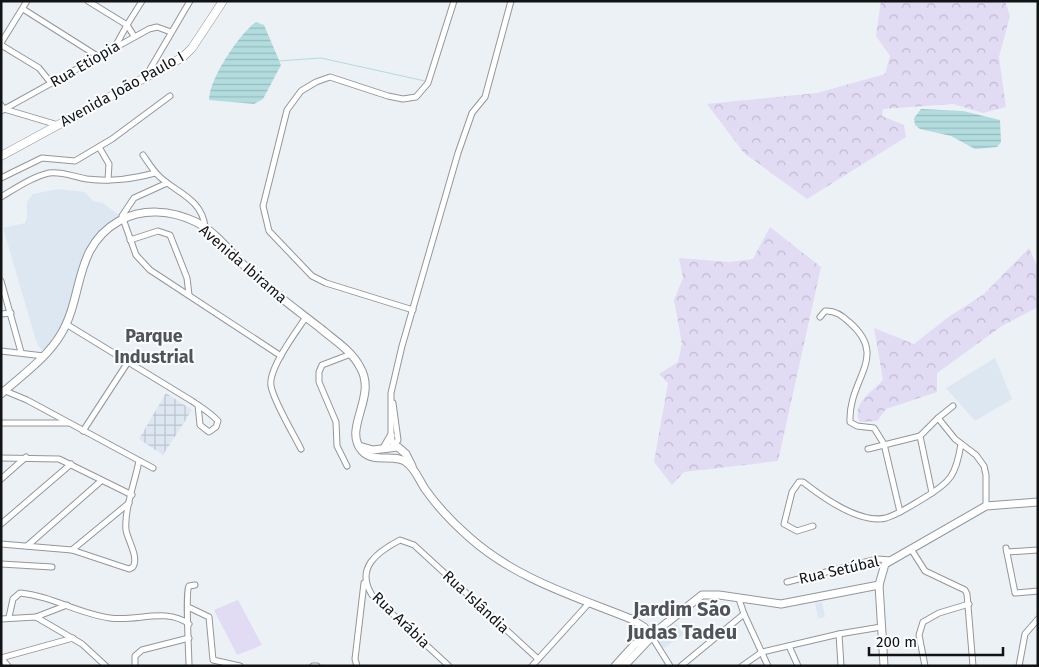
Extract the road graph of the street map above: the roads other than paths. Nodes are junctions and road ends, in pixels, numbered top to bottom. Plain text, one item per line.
1 (27, 1) edge
2 (88, 1) edge
3 (142, 1) edge
4 (190, 1) edge
5 (223, 1) edge
6 (454, 1) edge
7 (511, 1) edge
8 (23, 9) junction
9 (128, 25) junction
10 (171, 32) junction
11 (134, 36) junction
12 (1, 44) edge
13 (116, 46) junction
14 (99, 56) junction
15 (145, 78) junction
16 (51, 83) junction
17 (170, 96) dead end
18 (2, 109) edge
19 (58, 125) junction
20 (99, 147) junction
21 (143, 155) dead end
22 (1, 156) edge
23 (156, 173) junction
24 (1, 178) edge
25 (108, 180) junction
26 (167, 183) junction
27 (1, 197) edge
28 (122, 219) junction
29 (205, 227) junction
30 (130, 240) junction
31 (1, 281) edge
32 (189, 295) junction
33 (413, 310) junction
34 (12, 313) junction
35 (1, 314) edge
36 (306, 317) junction
37 (820, 317) dead end
38 (66, 324) junction
39 (1, 351) edge
40 (21, 352) junction
41 (351, 354) junction
42 (44, 356) junction
43 (281, 356) junction
44 (128, 362) junction
45 (3, 391) edge
46 (391, 393) junction
47 (198, 405) junction
48 (953, 406) dead end
49 (938, 418) junction
50 (1, 423) edge
51 (69, 423) junction
52 (84, 430) junction
53 (391, 436) junction
54 (920, 436) junction
55 (884, 444) junction
56 (961, 444) junction
57 (359, 446) junction
58 (394, 447) junction
59 (301, 449) dead end
60 (382, 449) junction
61 (868, 449) dead end
62 (26, 457) junction
63 (1, 458) edge
64 (386, 458) junction
65 (403, 460) junction
66 (138, 461) junction
67 (71, 464) junction
68 (346, 466) dead end
69 (153, 468) dead end
70 (413, 469) junction
71 (1, 479) edge
72 (101, 480) junction
73 (932, 493) junction
74 (132, 495) junction
75 (130, 502) junction
76 (1038, 502) edge
77 (986, 506) junction
78 (900, 512) junction
79 (1, 524) edge
80 (813, 526) dead end
81 (1, 544) edge
82 (414, 545) joint
83 (26, 547) junction
84 (912, 549) junction
85 (72, 550) junction
86 (1038, 550) edge
87 (891, 560) junction
88 (1, 564) edge
89 (52, 567) dead end
90 (365, 580) junction
91 (787, 582) dead end
92 (878, 584) junction
93 (195, 585) dead end
94 (1038, 591) edge
95 (739, 599) junction
96 (588, 603) junction
97 (970, 604) junction
98 (67, 605) junction
99 (188, 607) junction
100 (744, 614) junction
101 (10, 617) junction
102 (36, 617) junction
103 (1, 619) edge
104 (1038, 619) edge
105 (189, 624) junction
106 (881, 627) junction
107 (839, 634) junction
108 (650, 635) junction
109 (73, 638) junction
110 (189, 638) junction
111 (788, 646) junction
112 (762, 652) junction
113 (1, 658) edge
114 (538, 659) junction
115 (228, 665) edge
116 (8, 666) edge
117 (106, 666) edge
118 (135, 666) edge
119 (189, 666) edge
120 (240, 666) edge
121 (357, 666) edge
122 (449, 666) edge
123 (532, 666) edge
124 (615, 666) edge
125 (624, 666) edge
126 (670, 666) edge
127 (681, 666) edge
128 (742, 666) edge
129 (768, 666) edge
130 (798, 666) edge
131 (842, 666) edge
132 (884, 666) edge
133 (925, 666) edge
134 (973, 666) edge
135 (1019, 666) edge

1 - 8 street
2 - 9 street
3 - 9 street
4 - 10 street
5 - 15 main road, Avenida João Paulo I
6 - 33 street
7 - 33 street
8 - 12 street
8 - 14 street
9 - 11 street
9 - 13 street
10 - 11 street, Rua Etiopia
10 - 15 street
11 - 13 street, Rua Etiopia
12 - 16 street
13 - 14 street, Rua Etiopia
14 - 16 street, Rua Etiopia
15 - 19 main road, Avenida João Paulo I
16 - 18 street, Rua Etiopia
17 - 20 street
18 - 19 street
19 - 22 main road, Avenida João Paulo I
20 - 24 street
20 - 25 street
21 - 23 street
23 - 25 street
23 - 26 street
25 - 27 street
26 - 28 street
26 - 29 street
28 - 29 main road, Avenida Ibirama
28 - 30 street
28 - 38 main road, Avenida Ibirama
29 - 36 main road, Avenida Ibirama
30 - 32 street
30 - 32 street
31 - 34 street
32 - 43 street
33 - 46 street
34 - 35 street
34 - 40 street
36 - 41 main road, Avenida Ibirama
36 - 43 street
37 - 55 street
38 - 42 main road, Avenida Ibirama
38 - 44 street
39 - 40 street
40 - 42 street
41 - 57 main road, Avenida Ibirama
41 - 68 street
42 - 45 main road, Avenida Ibirama
43 - 59 street
44 - 47 street
44 - 52 street
45 - 51 street
46 - 53 street
46 - 58 street
47 - 47 street
48 - 49 street
49 - 54 street
49 - 56 street
50 - 51 street
51 - 52 street
52 - 66 street
53 - 58 street
53 - 60 main road
54 - 55 street
54 - 73 street
55 - 61 street
55 - 78 street
56 - 73 street
56 - 77 street
57 - 60 main road
57 - 64 main road
58 - 60 main road
58 - 64 main road
58 - 65 main road
58 - 70 main road
62 - 63 street
62 - 67 street
62 - 71 street
64 - 65 main road
65 - 70 main road
66 - 69 street
66 - 74 street
67 - 72 street
67 - 79 street
70 - 96 main road
72 - 74 street
72 - 83 street
73 - 78 street
74 - 75 street
75 - 85 street
75 - 85 street
76 - 77 main road
77 - 84 main road
78 - 80 street
81 - 83 street
82 - 90 street, Rua Arábia
82 - 114 street, Rua Islândia
83 - 85 street
84 - 87 main road
84 - 97 street
86 - 94 street
87 - 91 street, Rua Setúbal
87 - 92 main road
88 - 89 street
90 - 121 street
90 - 122 street, Rua Arábia
92 - 95 main road
92 - 106 main road
93 - 99 street
95 - 100 street
95 - 108 main road
96 - 108 main road
96 - 114 street
97 - 133 street
97 - 134 street
98 - 101 street
98 - 102 street
98 - 105 street
99 - 105 street
99 - 115 street
100 - 112 street
100 - 127 street
101 - 102 street
101 - 103 street
102 - 109 street
104 - 135 street
105 - 110 street
106 - 107 street
106 - 132 main road
107 - 111 street
107 - 131 street
108 - 124 main road
108 - 125 main road
108 - 126 street
109 - 113 street
109 - 117 street
110 - 118 street
110 - 119 street
111 - 112 street
111 - 130 street
112 - 128 street
112 - 129 street
113 - 116 street
114 - 123 street
115 - 120 street

